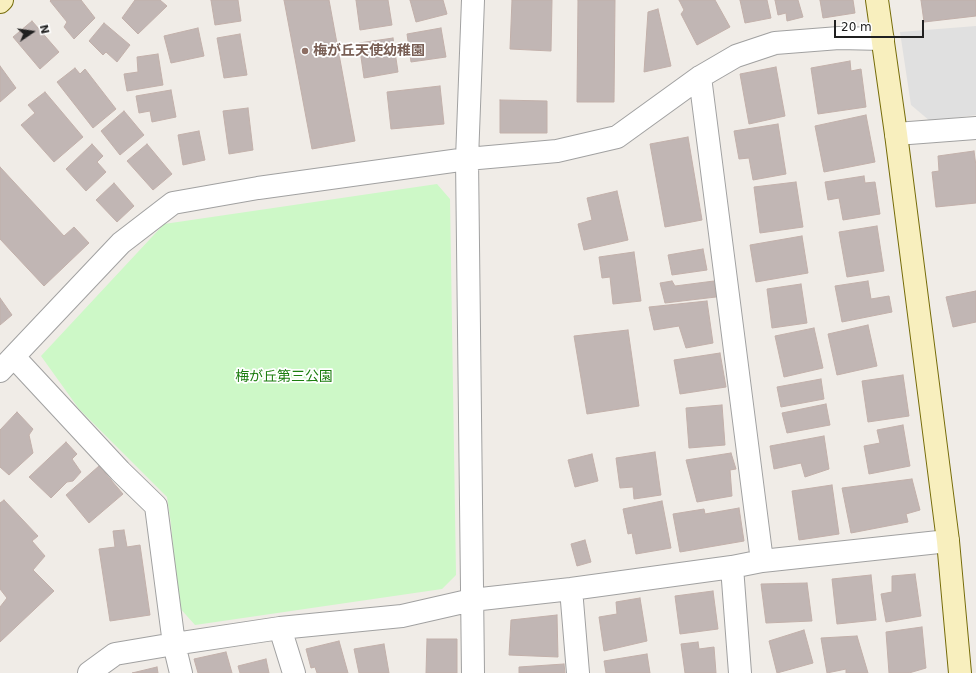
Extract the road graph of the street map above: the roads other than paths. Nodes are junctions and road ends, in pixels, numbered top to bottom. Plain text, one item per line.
1 (2, 0) edge
2 (473, 0) edge
3 (877, 0) edge
4 (0, 2) edge
5 (882, 39) junction
6 (700, 77) junction
7 (976, 128) edge
8 (896, 134) junction
9 (467, 159) junction
10 (7, 364) edge
11 (948, 540) junction
12 (762, 561) junction
13 (732, 567) junction
14 (572, 589) junction
15 (472, 600) junction
16 (280, 628) junction
17 (174, 644) junction
18 (90, 673) edge
19 (181, 673) edge
20 (294, 673) edge
21 (473, 673) edge
22 (578, 673) edge
23 (740, 673) edge
24 (960, 673) edge

1 - 4 street
2 - 9 street
3 - 5 street
5 - 6 street
5 - 8 street
6 - 9 street
6 - 12 street
7 - 8 street
8 - 11 street
9 - 10 street
9 - 15 street
10 - 17 street
11 - 12 street
11 - 24 street
12 - 13 street
13 - 14 street
13 - 23 street
14 - 15 street
14 - 22 street
15 - 16 street
15 - 21 street
16 - 17 street
16 - 20 street
17 - 18 street
17 - 19 street

